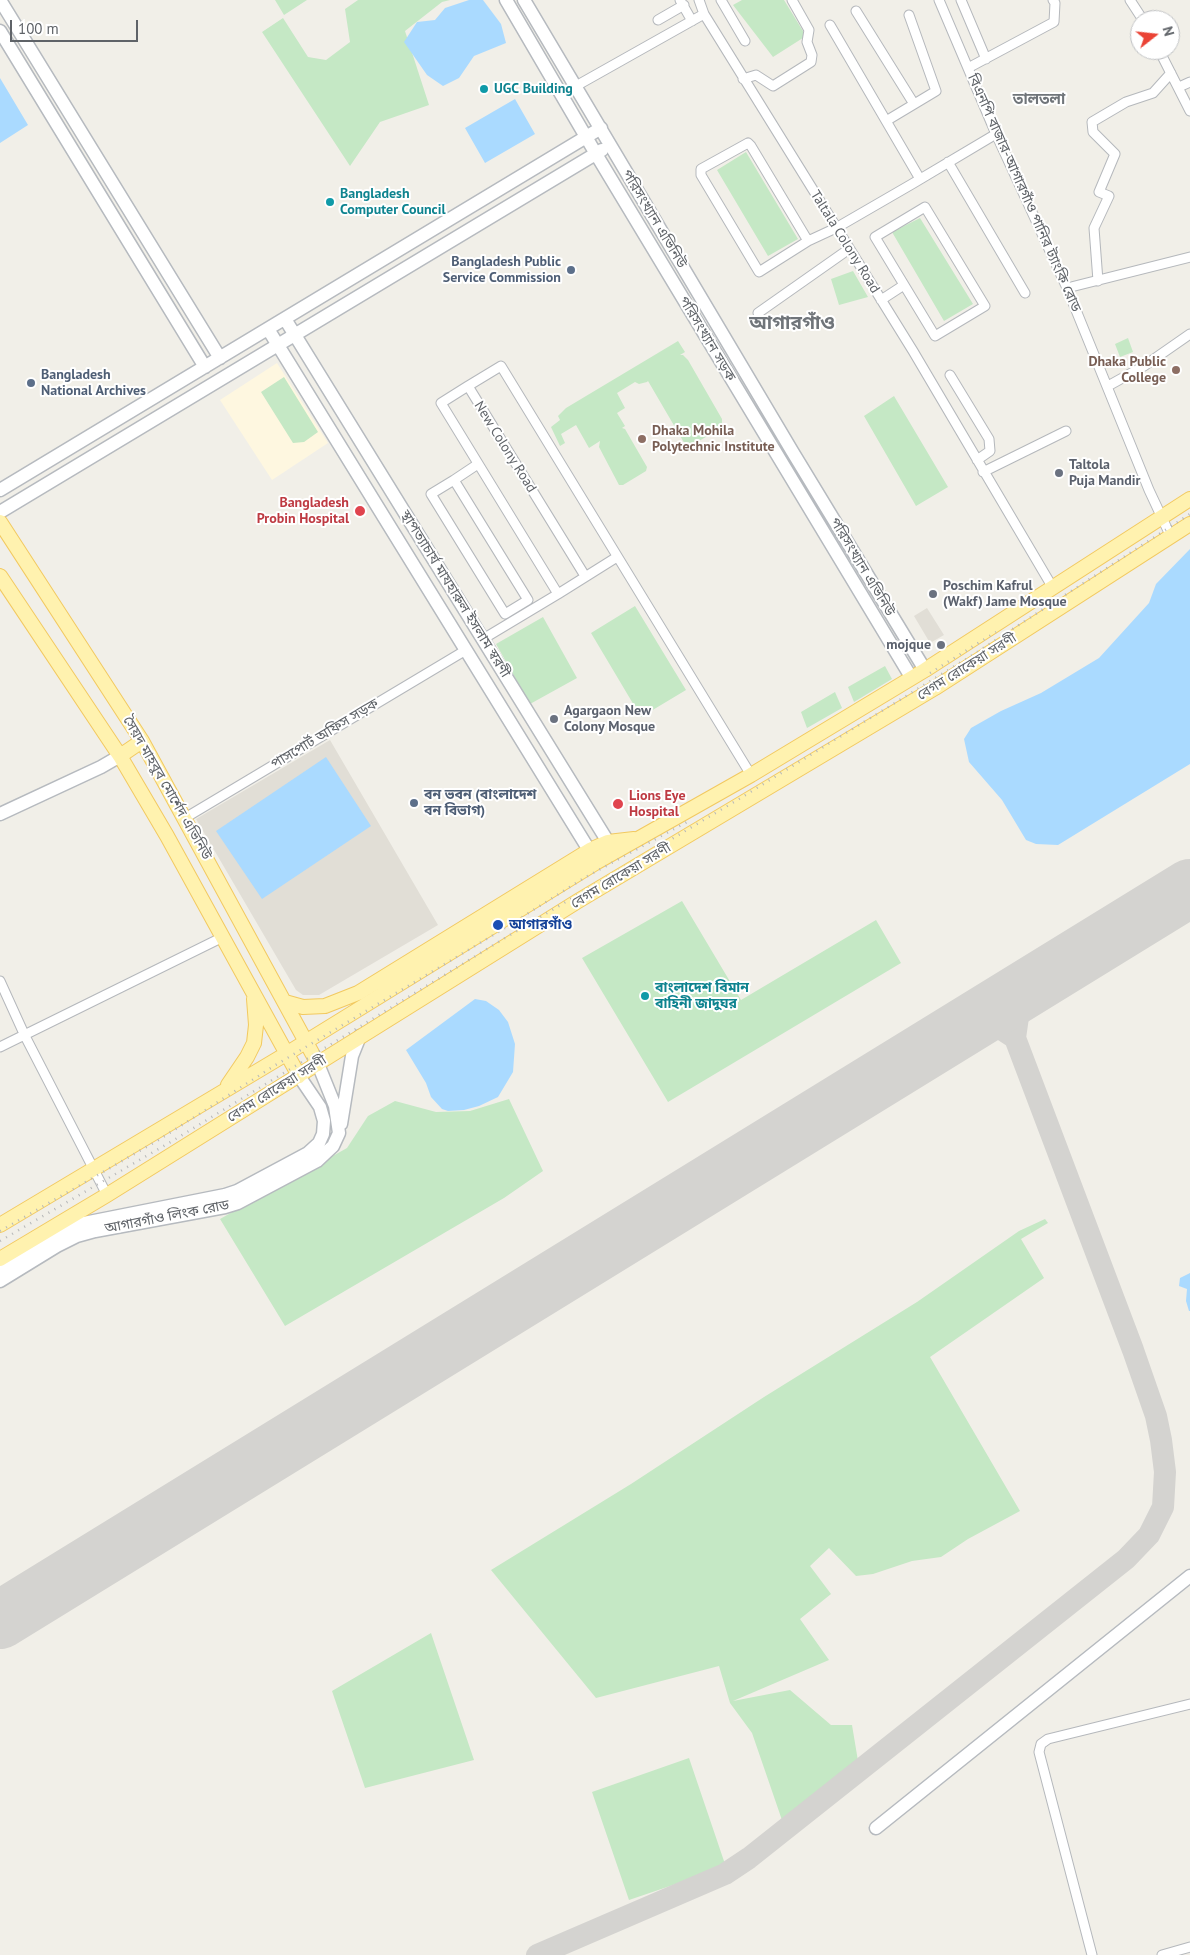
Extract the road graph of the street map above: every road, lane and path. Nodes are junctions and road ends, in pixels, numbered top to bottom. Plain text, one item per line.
1 (0, 0) edge
2 (506, 0) edge
3 (524, 0) edge
4 (699, 0) edge
5 (720, 0) edge
6 (792, 0) edge
7 (939, 0) edge
8 (961, 0) edge
9 (1057, 1) edge
10 (682, 3) edge
11 (856, 11) dead end
12 (704, 14) junction
13 (909, 15) dead end
14 (658, 20) dead end
15 (692, 21) junction
16 (830, 25) dead end
17 (0, 31) edge
18 (745, 41) dead end
19 (986, 59) junction
20 (1164, 60) edge
21 (968, 68) junction
22 (1171, 73) junction
23 (47, 76) junction
24 (743, 78) junction
25 (1190, 82) edge
26 (33, 85) junction
27 (576, 86) junction
28 (1179, 86) junction
29 (914, 104) junction
30 (1190, 111) edge
31 (886, 120) junction
32 (601, 128) junction
33 (996, 134) junction
34 (586, 138) junction
35 (611, 145) junction
36 (596, 154) junction
37 (948, 162) junction
38 (920, 179) junction
39 (125, 203) junction
40 (111, 213) junction
41 (836, 228) junction
42 (808, 241) junction
43 (849, 250) junction
44 (1190, 257) edge
45 (1098, 281) junction
46 (904, 285) junction
47 (1067, 288) junction
48 (1025, 293) dead end
49 (881, 300) junction
50 (758, 313) dead end
51 (284, 319) junction
52 (268, 329) junction
53 (1190, 334) edge
54 (295, 335) junction
55 (278, 345) junction
56 (220, 358) junction
57 (205, 367) junction
58 (950, 375) dead end
59 (1108, 386) junction
60 (478, 403) junction
61 (1066, 430) dead end
62 (976, 460) junction
63 (478, 464) junction
64 (377, 469) junction
65 (983, 472) junction
66 (361, 480) junction
67 (454, 480) junction
68 (0, 490) edge
69 (1190, 499) edge
70 (1, 511) edge
71 (1161, 518) junction
72 (1190, 524) edge
73 (1171, 537) junction
74 (617, 556) junction
75 (583, 572) junction
76 (0, 576) edge
77 (1053, 588) junction
78 (558, 594) junction
79 (483, 639) junction
80 (466, 650) junction
81 (925, 670) junction
82 (911, 677) junction
83 (935, 688) junction
84 (922, 696) junction
85 (142, 741) junction
86 (120, 756) junction
87 (751, 775) junction
88 (761, 793) junction
89 (0, 814) edge
90 (185, 818) junction
91 (611, 847) junction
92 (594, 856) junction
93 (223, 937) junction
94 (0, 981) edge
95 (253, 993) junction
96 (285, 1002) junction
97 (25, 1036) junction
98 (360, 1036) junction
99 (306, 1041) junction
100 (0, 1047) edge
101 (286, 1054) junction
102 (318, 1064) junction
103 (299, 1076) junction
104 (223, 1092) junction
105 (339, 1133) junction
106 (94, 1169) junction
107 (107, 1195) junction
108 (0, 1226) edge
109 (0, 1259) edge
110 (0, 1270) edge
111 (0, 1280) edge
112 (1190, 1576) edge
113 (1190, 1704) edge
114 (876, 1828) dead end
115 (1190, 1947) edge
116 (1092, 1955) edge
117 (1162, 1955) edge

1 - 23 street
2 - 34 street, পরিসংখ্যান সড়ক
3 - 27 street, পরিসংখ্যান এভিনিউ
4 - 12 street, Taltala Colony Road
5 - 18 street
6 - 24 street
7 - 21 street, বিএনপি বাজার-আগারগাঁও পানির ট্যাংকি রোড
8 - 19 street
9 - 19 street
10 - 14 street
10 - 15 street
11 - 29 street
12 - 15 street
12 - 24 street, Taltala Colony Road
13 - 29 street
15 - 27 street
16 - 31 street
17 - 26 street
19 - 21 street
20 - 22 street
21 - 33 street, বিএনপি বাজার-আগারগাঁও পানির ট্যাংকি রোড
22 - 28 street
22 - 45 street
23 - 26 street
23 - 39 street
24 - 41 street, Taltala Colony Road
25 - 28 street
26 - 40 street
27 - 32 street, পরিসংখ্যান এভিনিউ
28 - 30 street
29 - 31 street
31 - 38 street
32 - 34 street
32 - 35 street, পরিসংখ্যান এভিনিউ
33 - 37 street
33 - 47 street, বিএনপি বাজার-আগারগাঁও পানির ট্যাংকি রোড
34 - 36 street, পরিসংখ্যান সড়ক
34 - 51 street
35 - 36 street
35 - 81 street, পরিসংখ্যান এভিনিউ
36 - 54 street
36 - 82 street, পরিসংখ্যান সড়ক
37 - 38 street
37 - 48 street
38 - 41 street
39 - 40 street
39 - 56 street
40 - 57 street
41 - 42 street
41 - 43 street, Taltala Colony Road
42 - 42 street
43 - 49 street, Taltala Colony Road
43 - 50 street
44 - 45 street
45 - 47 street
46 - 46 street
46 - 49 street
47 - 59 street, বিএনপি বাজার-আগারগাঁও পানির ট্যাংকি রোড
49 - 62 street, Taltala Colony Road
51 - 52 street
51 - 54 street, স্থাপত্যাচার্য মাযহারুল ইসলাম স্বরণী
52 - 55 street, স্থাপত্যাচার্য মাযহারুল ইসলাম স্বরণী
52 - 56 street
53 - 59 street
54 - 55 street
54 - 64 street, স্থাপত্যাচার্য মাযহারুল ইসলাম স্বরণী
55 - 66 street, স্থাপত্যাচার্য মাযহারুল ইসলাম স্বরণী
55 - 70 street
56 - 57 street
57 - 68 street
58 - 62 street
59 - 71 street, বিএনপি বাজার-আগারগাঁও পানির ট্যাংকি রোড
60 - 63 street, New Colony Road
60 - 74 street, New Colony Road
60 - 75 street, New Colony Road
61 - 65 street
62 - 65 street, Taltala Colony Road
63 - 67 street
63 - 78 street, New Colony Road
64 - 66 street
64 - 79 street, স্থাপত্যাচার্য মাযহারুল ইসলাম স্বরণী
65 - 77 street, Taltala Colony Road
66 - 80 street, স্থাপত্যাচার্য মাযহারুল ইসলাম স্বরণী
67 - 67 street
69 - 71 main road, বেগম রোকেয়া সরণী
70 - 85 main road, সৈয়দ মাহবুব মোর্শেদ এভিনিউ
71 - 73 street, বিএনপি বাজার-আগারগাঁও পানির ট্যাংকি রোড
71 - 77 main road, বেগম রোকেয়া সরণী
72 - 73 main road, বেগম রোকেয়া সরণী
73 - 83 main road, বেগম রোকেয়া সরণী
74 - 75 street
74 - 87 street, New Colony Road
75 - 78 street
76 - 86 main road, সৈয়দ মাহবুব মোর্শেদ এভিনিউ
77 - 81 main road, বেগম রোকেয়া সরণী
78 - 79 street
79 - 80 street
79 - 91 street, স্থাপত্যাচার্য মাযহারুল ইসলাম স্বরণী
80 - 90 street, পাসপোর্ট অফিস সড়ক
80 - 92 street, স্থাপত্যাচার্য মাযহারুল ইসলাম স্বরণী
81 - 82 main road, বেগম রোকেয়া সরণী
81 - 83 main road
82 - 84 main road
82 - 87 main road, বেগম রোকেয়া সরণী
83 - 84 main road, বেগম রোকেয়া সরণী
84 - 88 main road, বেগম রোকেয়া সরণী
85 - 86 main road
85 - 90 main road, সৈয়দ মাহবুব মোর্শেদ এভিনিউ
86 - 89 street
86 - 93 main road, সৈয়দ মাহবুব মোর্শেদ এভিনিউ
87 - 88 main road
87 - 91 main road, বেগম রোকেয়া সরণী
88 - 98 main road, বেগম রোকেয়া সরণী
90 - 96 main road, সৈয়দ মাহবুব মোর্শেদ এভিনিউ
91 - 92 main road, বেগম রোকেয়া সরণী
92 - 96 main road
92 - 99 main road, বেগম রোকেয়া সরণী
93 - 95 main road, সৈয়দ মাহবুব মোর্শেদ এভিনিউ
93 - 97 street
94 - 97 street
95 - 101 main road, সৈয়দ মাহবুব মোর্শেদ এভিনিউ
95 - 104 main road
96 - 99 main road, সৈয়দ মাহবুব মোর্শেদ এভিনিউ
97 - 100 street
97 - 106 street
98 - 102 main road, বেগম রোকেয়া সরণী
98 - 105 street
99 - 101 main road, বেগম রোকেয়া সরণী
99 - 102 main road, সৈয়দ মাহবুব মোর্শেদ এভিনিউ
101 - 103 main road, সৈয়দ মাহবুব মোর্শেদ এভিনিউ
101 - 104 main road, বেগম রোকেয়া সরণী
102 - 103 main road, বেগম রোকেয়া সরণী
102 - 105 street
103 - 107 main road, বেগম রোকেয়া সরণী
103 - 110 street, আগারগাঁও লিংক রোড
104 - 106 main road, বেগম রোকেয়া সরণী
105 - 111 street, আগারগাঁও লিংক রোড
106 - 107 street
106 - 108 main road, বেগম রোকেয়া সরণী
107 - 109 main road, বেগম রোকেয়া সরণী
112 - 114 street
113 - 116 street
115 - 117 street

